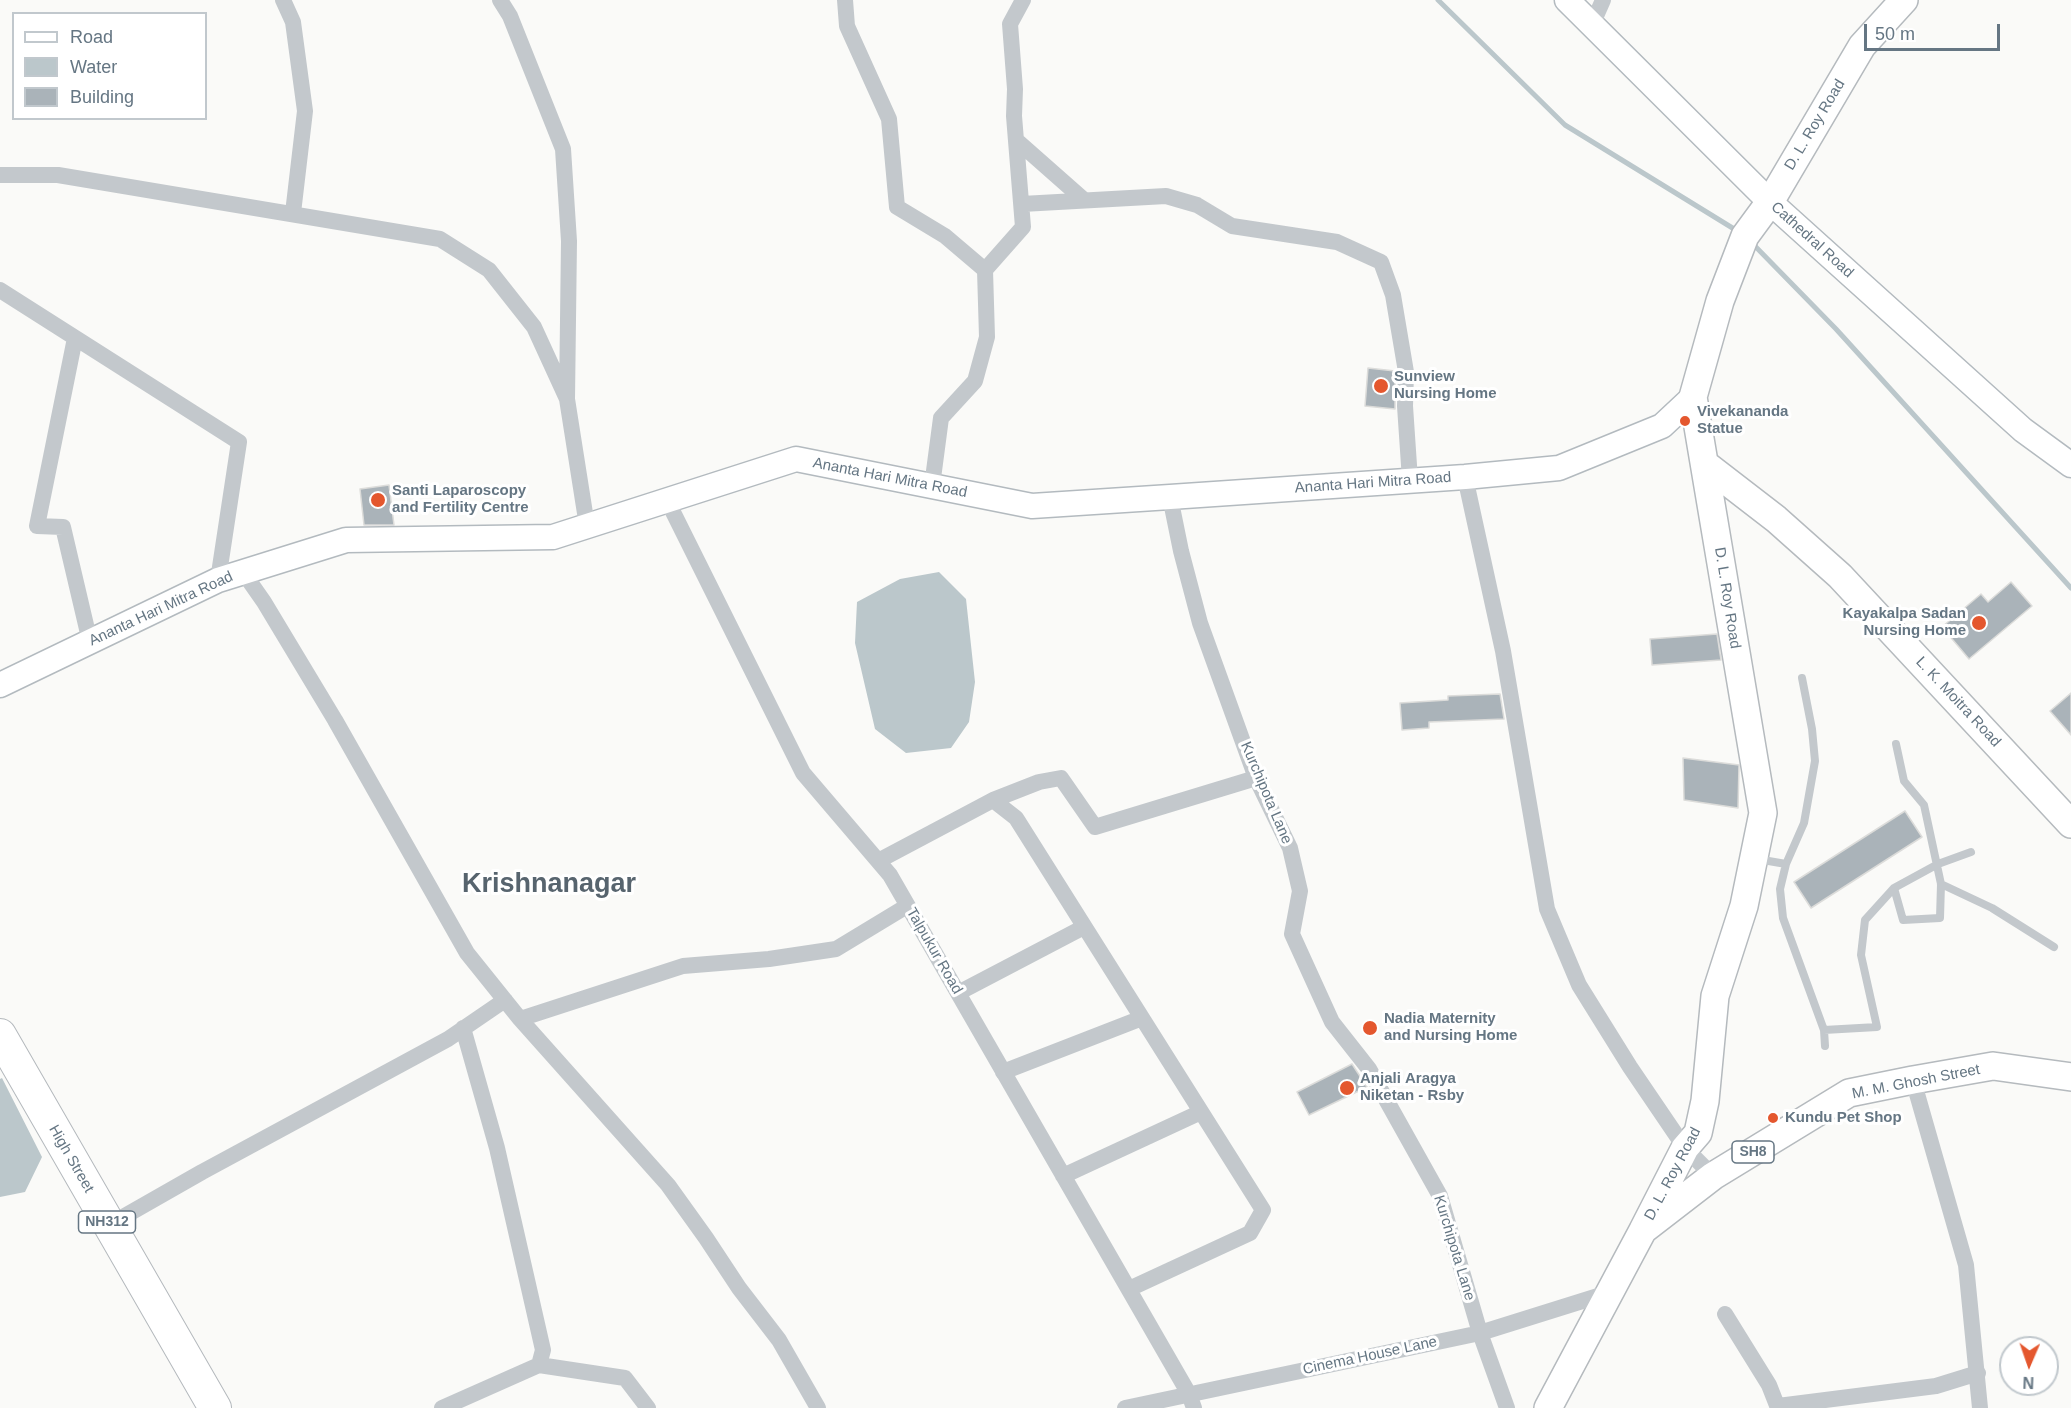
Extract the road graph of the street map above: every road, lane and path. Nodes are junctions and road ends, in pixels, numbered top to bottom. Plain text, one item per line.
1 (283, 0) edge
2 (500, 0) edge
3 (845, 0) edge
4 (1023, 0) edge
5 (1567, 0) edge
6 (1603, 0) edge
7 (1904, 0) edge
8 (1592, 25) junction
9 (1016, 140) junction
10 (0, 175) edge
11 (1084, 200) junction
12 (1770, 202) junction
13 (1022, 204) junction
14 (293, 213) junction
15 (986, 270) junction
16 (0, 290) edge
17 (75, 338) junction
18 (1693, 397) junction
19 (567, 399) junction
20 (1706, 465) junction
21 (2071, 465) edge
22 (1465, 477) junction
23 (1410, 480) junction
24 (932, 486) junction
25 (1170, 497) junction
26 (667, 500) junction
27 (587, 526) junction
28 (243, 572) junction
29 (218, 580) junction
30 (90, 642) junction
31 (1802, 678) dead end
32 (0, 685) edge
33 (1896, 744) dead end
34 (1256, 778) junction
35 (993, 800) junction
36 (2071, 824) edge
37 (1971, 852) dead end
38 (1754, 858) junction
39 (878, 861) junction
40 (1786, 864) junction
41 (1938, 864) junction
42 (1941, 884) junction
43 (1894, 888) junction
44 (907, 906) junction
45 (1084, 927) junction
46 (2054, 946) dead end
47 (958, 993) junction
48 (505, 1000) junction
49 (520, 1018) junction
50 (1142, 1018) junction
51 (463, 1028) junction
52 (1824, 1030) junction
53 (0, 1035) edge
54 (1825, 1046) dead end
55 (1004, 1072) junction
56 (2071, 1077) edge
57 (1913, 1080) junction
58 (1201, 1112) junction
59 (1685, 1148) junction
60 (1063, 1176) junction
61 (1713, 1176) junction
62 (109, 1225) junction
63 (1643, 1230) junction
64 (1129, 1289) junction
65 (1611, 1292) junction
66 (1725, 1314) dead end
67 (1480, 1333) junction
68 (539, 1365) junction
69 (1978, 1373) junction
70 (1192, 1401) edge
71 (1778, 1407) edge
72 (215, 1408) edge
73 (442, 1408) edge
74 (648, 1408) edge
75 (818, 1408) edge
76 (1125, 1408) edge
77 (1507, 1408) edge
78 (1548, 1408) edge
79 (1980, 1408) edge

1 - 14 street
2 - 19 street
3 - 15 street
4 - 9 street
5 - 8 main road, Cathedral Road
6 - 8 street
7 - 12 main road, D. L. Roy Road
8 - 12 main road, Cathedral Road
9 - 11 street
9 - 13 street
10 - 14 street
11 - 13 street
11 - 23 street
12 - 18 main road, D. L. Roy Road
12 - 21 main road, Cathedral Road
13 - 15 street
14 - 19 street
15 - 24 street
16 - 17 street
17 - 29 street
17 - 30 street
18 - 20 main road, D. L. Roy Road
18 - 22 main road, Ananta Hari Mitra Road
19 - 27 street
20 - 36 main road, L. K. Moitra Road
20 - 38 main road, D. L. Roy Road
22 - 23 main road, Ananta Hari Mitra Road
22 - 59 street
23 - 25 main road, Ananta Hari Mitra Road
24 - 25 main road, Ananta Hari Mitra Road
24 - 26 main road, Ananta Hari Mitra Road
25 - 34 street, Kurchipota Lane
26 - 27 main road, Ananta Hari Mitra Road
26 - 39 street, Talpukur Road
27 - 28 main road, Ananta Hari Mitra Road
28 - 29 main road, Ananta Hari Mitra Road
28 - 48 street
29 - 30 main road, Ananta Hari Mitra Road
30 - 32 main road, Ananta Hari Mitra Road
31 - 40 lane
33 - 41 lane
34 - 35 street
34 - 67 street, Kurchipota Lane
35 - 39 street
35 - 45 street
37 - 41 lane
38 - 40 lane
38 - 59 main road, D. L. Roy Road
39 - 44 street, Talpukur Road
40 - 52 lane
41 - 42 lane
41 - 43 lane
42 - 43 lane
42 - 46 lane
43 - 52 lane
44 - 47 street, Talpukur Road
44 - 49 street
45 - 47 street
45 - 50 street
47 - 55 street, Talpukur Road
48 - 49 street
48 - 51 street
49 - 75 street
50 - 55 street
50 - 58 street
51 - 62 street
51 - 68 street
52 - 54 lane
53 - 62 highway, High Street / NH312
55 - 60 street, Talpukur Road
56 - 57 main road, M. M. Ghosh Street / SH8
57 - 61 main road, M. M. Ghosh Street / SH8
57 - 69 street
58 - 60 street
58 - 64 street
59 - 61 street
59 - 63 main road, D. L. Roy Road
60 - 64 street, Talpukur Road
61 - 63 main road, M. M. Ghosh Street / SH8
62 - 72 highway, High Street / NH312
63 - 65 main road, M. M. Ghosh Street / SH8
64 - 70 street, Talpukur Road
65 - 67 street, Cinema House Lane
65 - 78 main road, M. M. Ghosh Street / SH8
66 - 71 street
67 - 70 street, Cinema House Lane
67 - 77 street, Kurchipota Lane
68 - 73 street
68 - 74 street
69 - 71 street
69 - 79 street
70 - 76 street, Cinema House Lane

